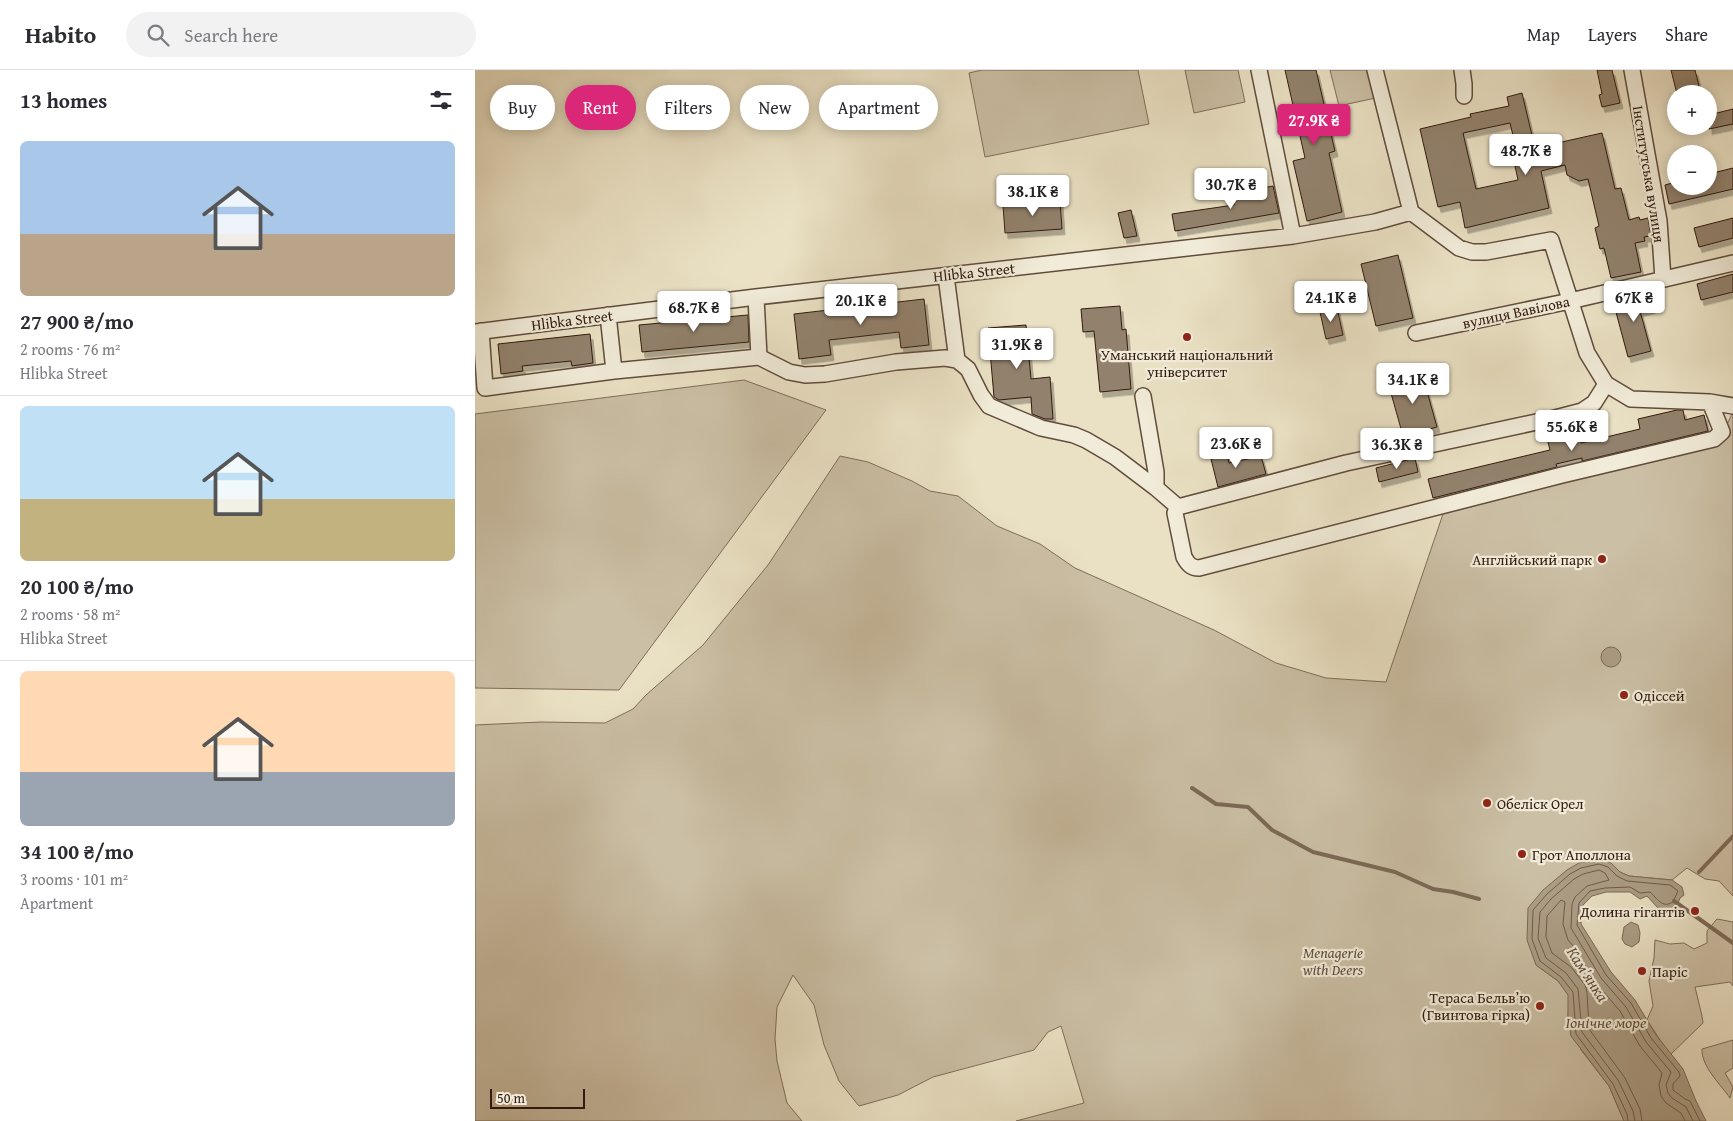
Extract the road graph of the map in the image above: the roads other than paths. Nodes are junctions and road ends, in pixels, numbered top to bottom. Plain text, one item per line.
1 (1259, 70) edge
2 (1375, 70) edge
3 (1462, 70) edge
4 (1632, 70) edge
5 (1463, 96) dead end
6 (1411, 212) junction
7 (1293, 236) junction
8 (1733, 263) edge
9 (946, 276) junction
10 (1663, 279) junction
11 (756, 297) junction
12 (1570, 301) junction
13 (608, 315) junction
14 (478, 332) edge
15 (1417, 333) dead end
16 (759, 357) junction
17 (957, 360) junction
18 (615, 371) junction
19 (1605, 384) junction
20 (1143, 396) dead end
21 (1710, 402) junction
22 (1733, 406) edge
23 (1156, 488) junction
24 (1178, 507) junction

1 - 7 street
2 - 6 street
3 - 5 street
4 - 10 street, Інститутська вулиця
6 - 7 street, Hlibka Street
6 - 12 street
7 - 9 street, Hlibka Street
8 - 10 street, вулиця Вавілова
9 - 11 street, Hlibka Street
9 - 17 street
10 - 12 street, вулиця Вавілова
11 - 13 street, Hlibka Street
11 - 16 street
12 - 15 street, вулиця Вавілова
12 - 19 street
13 - 14 street, Hlibka Street
13 - 18 street
14 - 18 street
16 - 17 street
16 - 18 street
17 - 23 street
19 - 21 street
19 - 24 street
20 - 23 street
21 - 22 street
21 - 24 street
23 - 24 street

